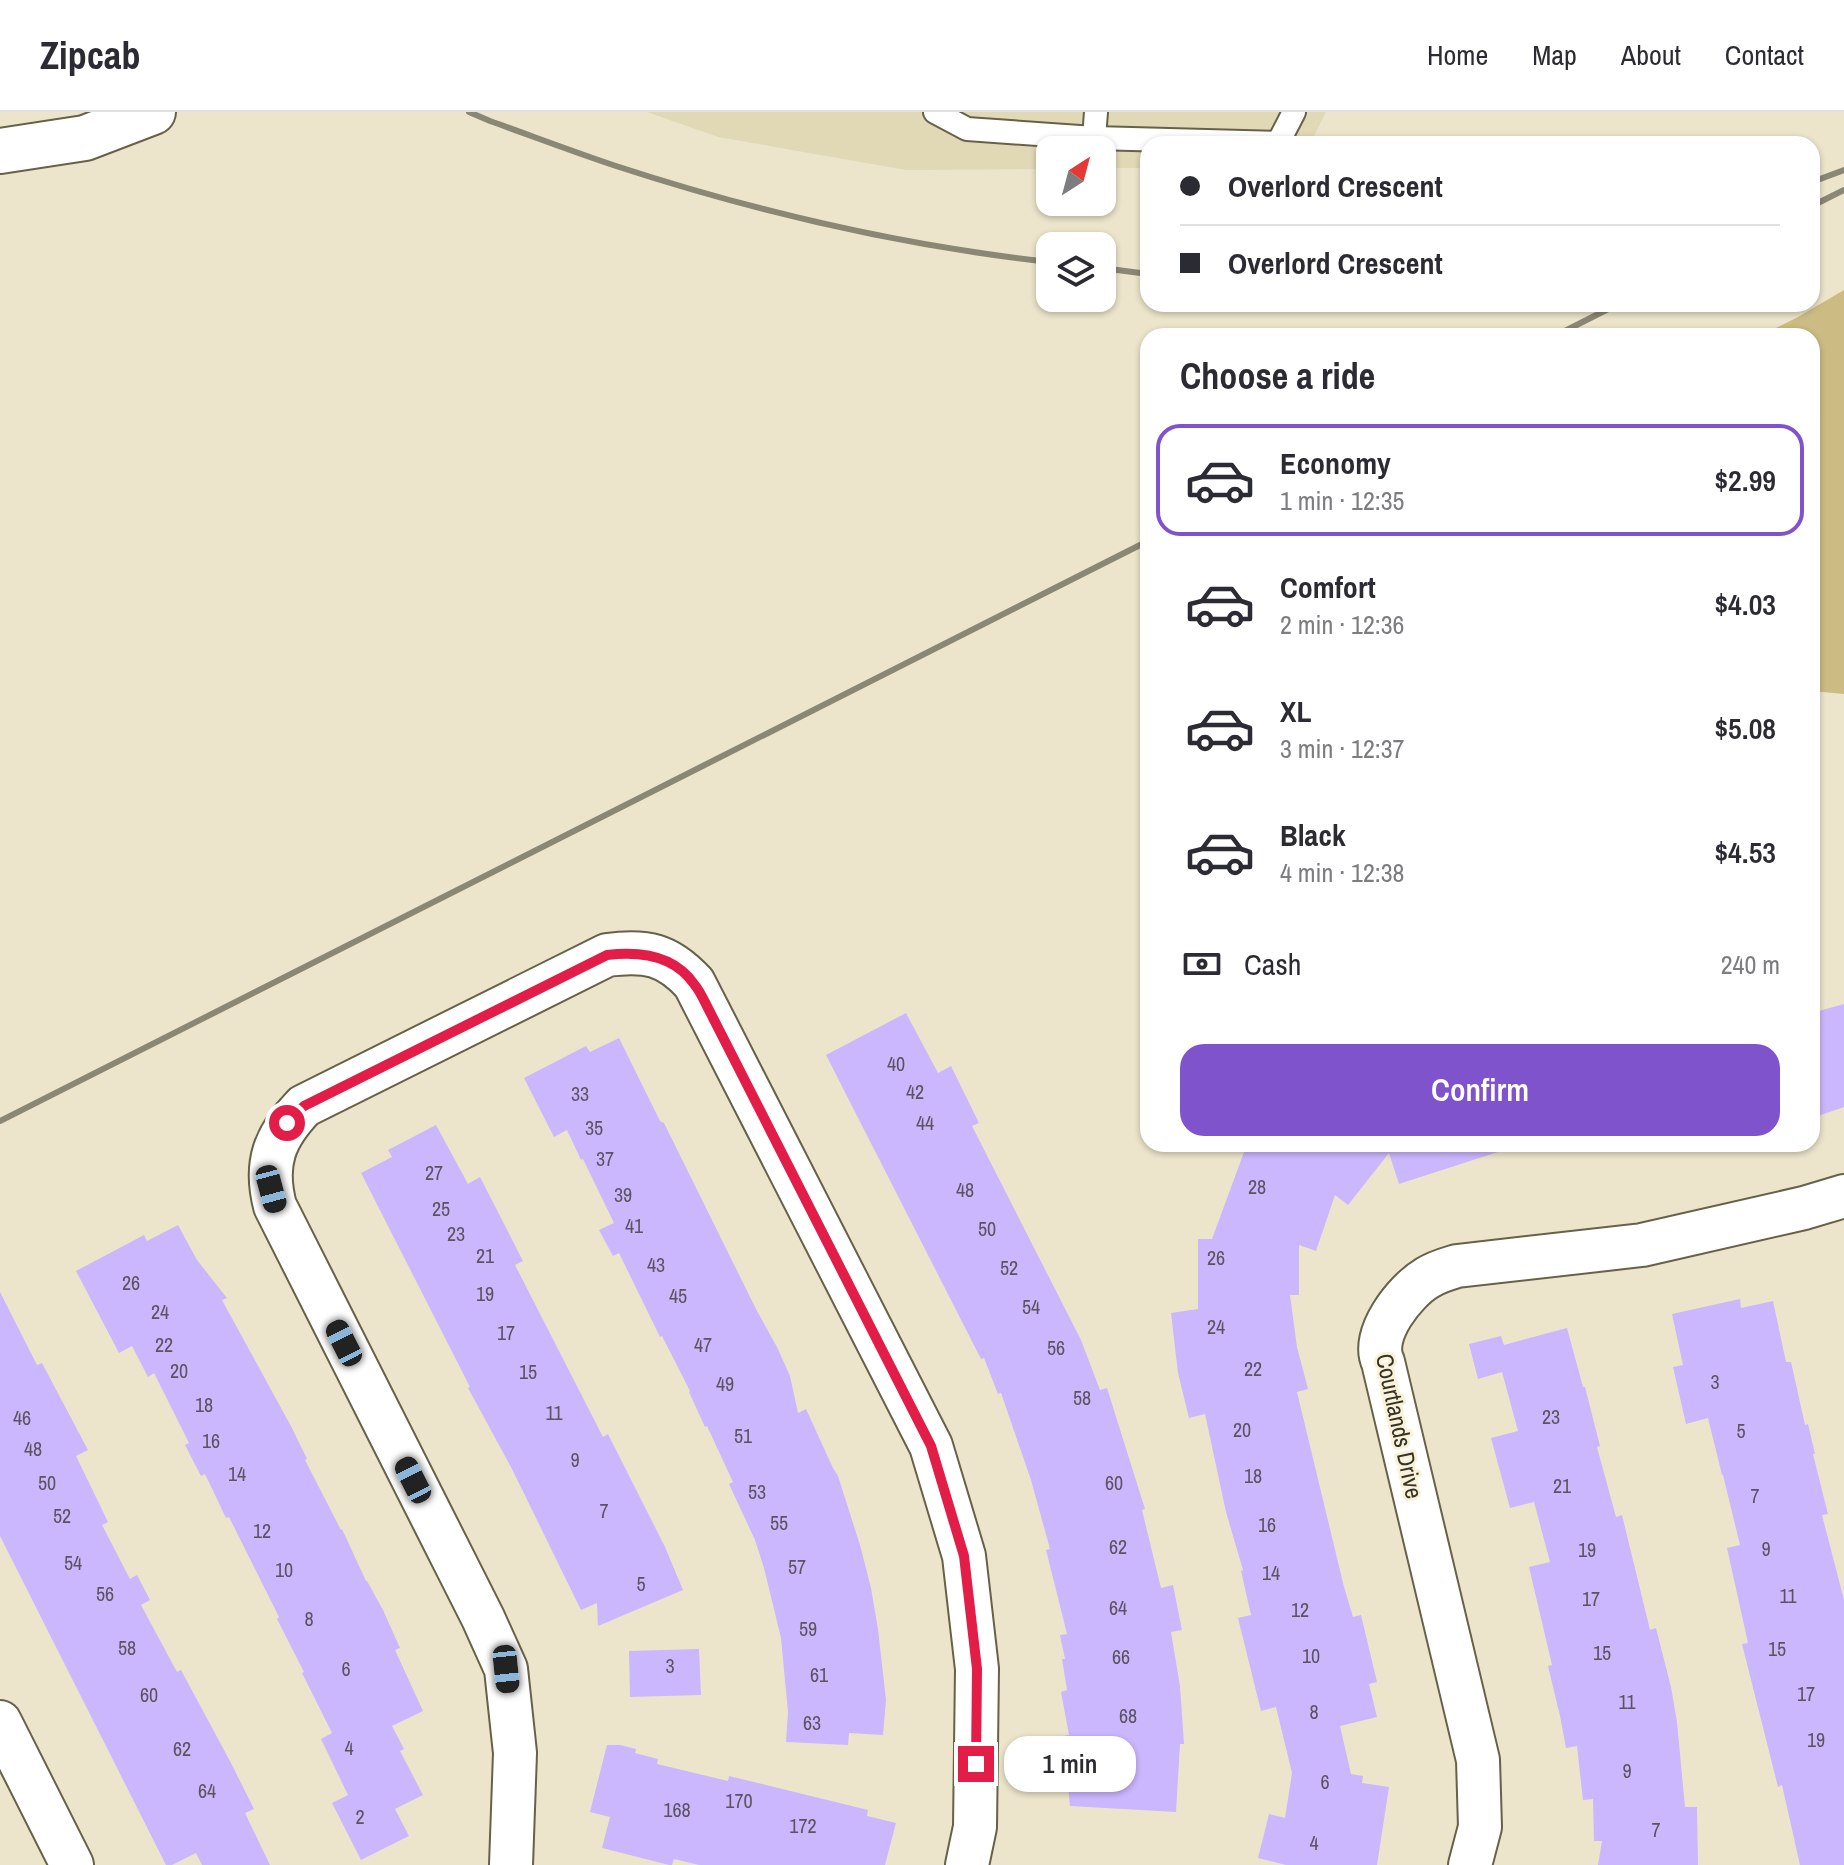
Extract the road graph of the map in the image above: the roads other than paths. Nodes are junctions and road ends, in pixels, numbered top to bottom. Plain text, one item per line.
1 (153, 112) edge
2 (935, 112) edge
3 (1096, 112) edge
4 (1294, 112) edge
5 (1066, 136) edge
6 (1094, 136) edge
7 (1282, 136) edge
8 (1116, 139) edge
9 (1140, 139) edge
10 (0, 151) edge
11 (1843, 1201) edge
12 (0, 1722) edge
13 (72, 1865) edge
14 (511, 1865) edge
15 (967, 1865) edge
16 (1470, 1865) edge

1 - 10 main road
2 - 5 lane
3 - 6 lane
4 - 7 lane
8 - 9 lane
11 - 16 street, Courtlands Drive
12 - 13 street
14 - 15 street

